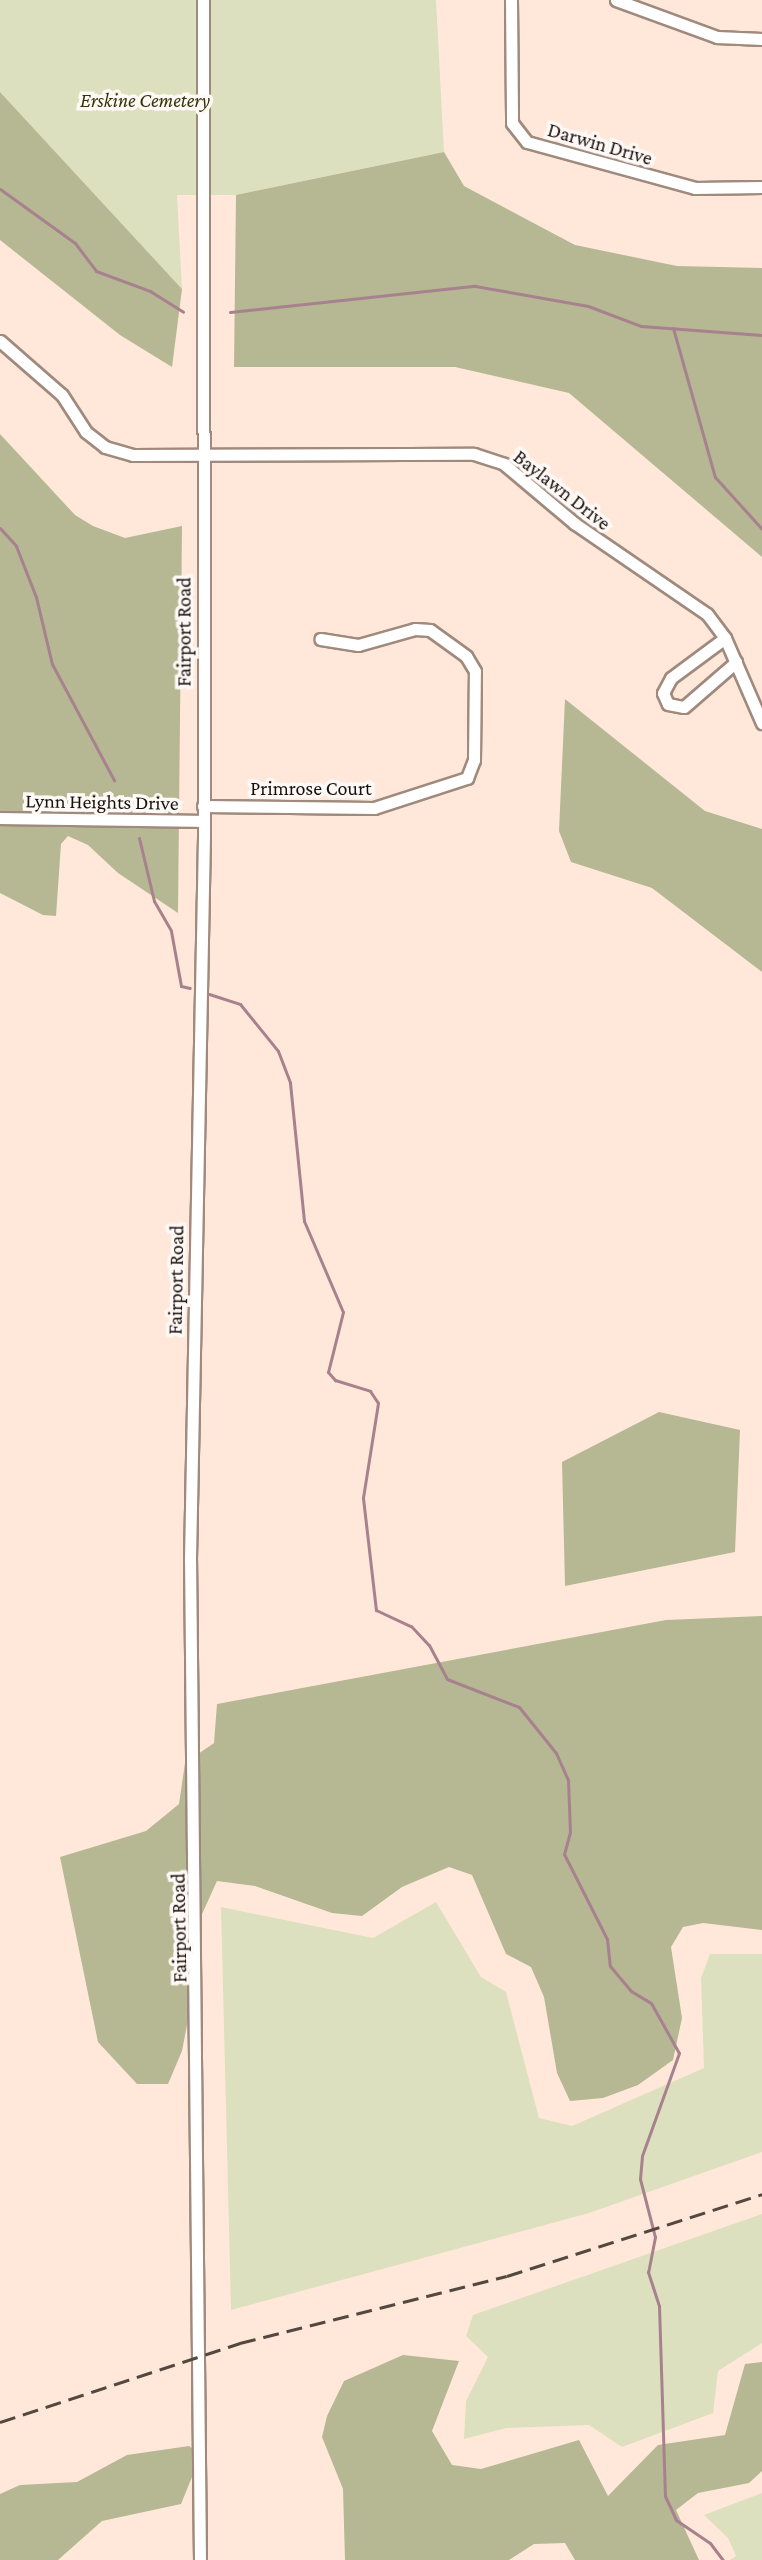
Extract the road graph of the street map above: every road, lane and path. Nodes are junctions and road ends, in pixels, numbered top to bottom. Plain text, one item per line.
1 (203, 0) edge
2 (511, 0) edge
3 (616, 0) edge
4 (762, 39) edge
5 (762, 187) edge
6 (0, 341) edge
7 (203, 454) junction
8 (725, 638) junction
9 (320, 639) dead end
10 (736, 662) junction
11 (762, 723) edge
12 (203, 806) junction
13 (0, 818) edge
14 (203, 821) junction
15 (200, 2560) edge

1 - 7 street, Fairport Road
2 - 5 street, Darwin Drive
3 - 4 street
6 - 7 street, Baylawn Drive
7 - 8 street, Baylawn Drive
7 - 12 street, Fairport Road
8 - 10 street, Baylawn Drive
8 - 10 street
9 - 12 street, Primrose Court
10 - 11 street, Baylawn Drive
12 - 14 street, Fairport Road
13 - 14 street, Lynn Heights Drive
14 - 15 street, Fairport Road

